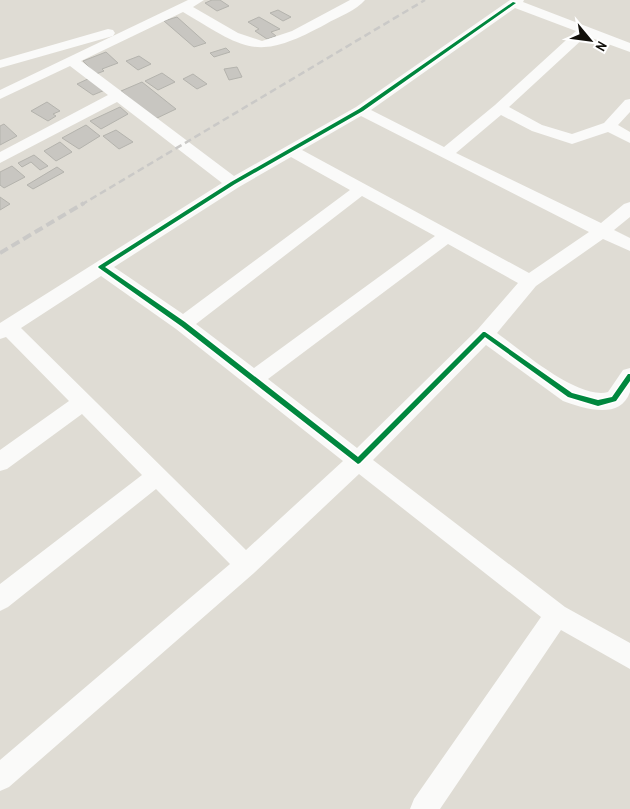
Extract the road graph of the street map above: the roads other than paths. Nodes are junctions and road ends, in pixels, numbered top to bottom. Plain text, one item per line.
1 (198, 0) edge
2 (359, 0) edge
3 (516, 1) edge
4 (183, 7) junction
5 (162, 17) junction
6 (585, 30) junction
7 (630, 48) edge
8 (72, 61) junction
9 (0, 64) edge
10 (0, 95) edge
11 (117, 96) junction
12 (630, 103) edge
13 (500, 108) junction
14 (361, 110) junction
15 (609, 126) junction
16 (630, 138) edge
17 (290, 150) junction
18 (445, 154) junction
19 (0, 158) edge
20 (233, 183) junction
21 (360, 190) junction
22 (630, 208) edge
23 (602, 231) junction
24 (447, 236) junction
25 (630, 245) edge
26 (101, 267) junction
27 (530, 281) junction
28 (183, 324) junction
29 (4, 329) edge
30 (486, 334) junction
31 (630, 376) edge
32 (254, 379) junction
33 (82, 402) junction
34 (0, 462) edge
35 (358, 462) junction
36 (157, 476) junction
37 (246, 565) junction
38 (0, 600) edge
39 (557, 615) junction
40 (630, 657) edge
41 (0, 778) edge
42 (424, 809) edge

1 - 4 street
2 - 4 street
3 - 6 street
3 - 14 street
4 - 5 street
5 - 8 street
5 - 9 street
6 - 7 street
6 - 13 street
8 - 10 street
8 - 11 street
11 - 19 street
11 - 20 street
12 - 15 street
13 - 15 street
13 - 18 street
14 - 17 street
14 - 18 street
15 - 16 street
17 - 20 street
17 - 21 street
18 - 23 street
20 - 26 street
21 - 24 street
21 - 28 street
22 - 23 street
23 - 25 street
23 - 27 street
24 - 27 street
24 - 32 street
26 - 28 street
26 - 29 street
27 - 30 street
28 - 32 street
29 - 33 street
30 - 31 street
30 - 35 street
32 - 35 street
33 - 34 street
33 - 36 street
35 - 37 street
35 - 39 street
36 - 37 street
36 - 38 street
37 - 41 street
39 - 40 street
39 - 42 street

